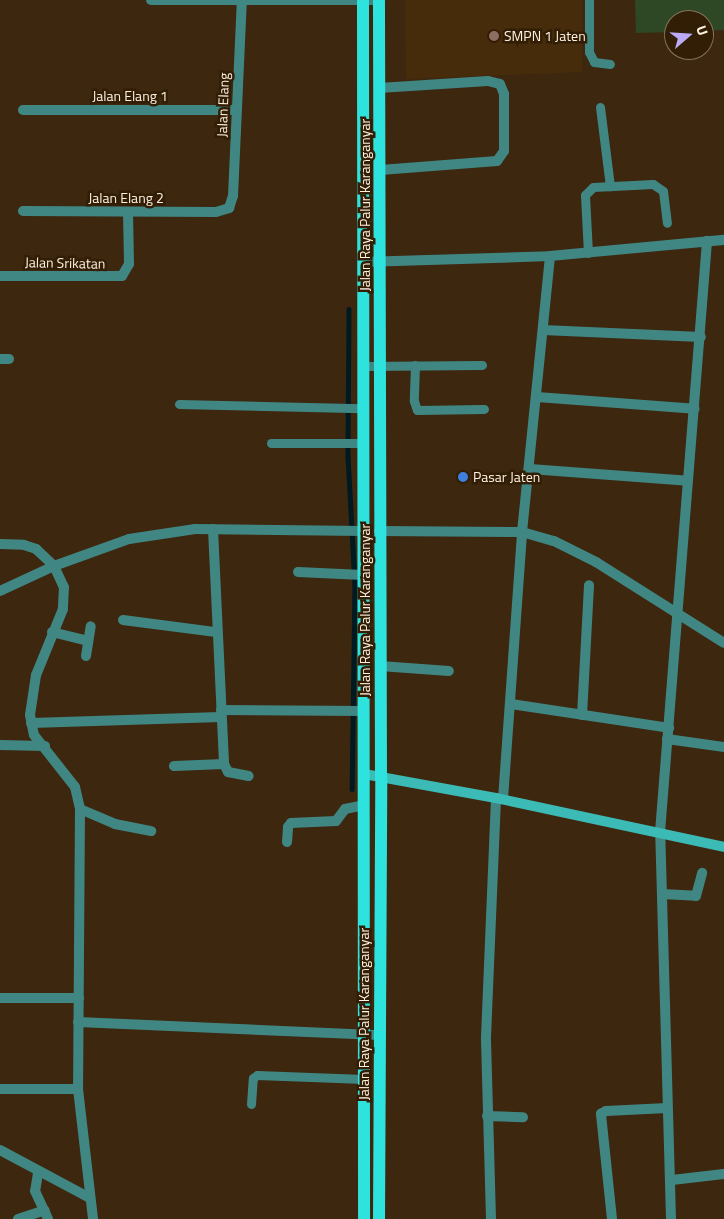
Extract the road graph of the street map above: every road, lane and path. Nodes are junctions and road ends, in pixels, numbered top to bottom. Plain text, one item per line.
1 (151, 0) edge
2 (379, 0) edge
3 (580, 0) edge
4 (589, 0) edge
5 (242, 1) edge
6 (364, 1) edge
7 (610, 64) dead end
8 (379, 88) junction
9 (600, 108) dead end
10 (23, 110) dead end
11 (236, 110) junction
12 (380, 170) junction
13 (610, 186) junction
14 (229, 208) joint
15 (23, 211) dead end
16 (128, 212) junction
17 (667, 223) dead end
18 (724, 240) edge
19 (707, 241) junction
20 (588, 253) junction
21 (550, 256) junction
22 (363, 262) junction
23 (380, 262) junction
24 (0, 276) edge
25 (543, 330) junction
26 (701, 337) junction
27 (379, 365) junction
28 (415, 365) junction
29 (482, 365) dead end
30 (362, 366) junction
31 (538, 397) junction
32 (179, 404) dead end
33 (352, 408) junction
34 (695, 408) junction
35 (484, 409) dead end
36 (271, 443) dead end
37 (358, 443) junction
38 (530, 468) junction
39 (688, 481) junction
40 (213, 529) junction
41 (354, 531) junction
42 (379, 531) junction
43 (522, 532) junction
44 (0, 544) edge
45 (54, 566) junction
46 (298, 572) dead end
47 (379, 574) junction
48 (357, 575) junction
49 (589, 585) dead end
50 (0, 591) edge
51 (675, 612) junction
52 (123, 620) dead end
53 (91, 626) dead end
54 (52, 632) junction
55 (216, 632) junction
56 (88, 641) junction
57 (724, 642) edge
58 (86, 656) dead end
59 (380, 666) junction
60 (449, 671) dead end
61 (511, 704) junction
62 (361, 710) junction
63 (221, 714) junction
64 (582, 715) junction
65 (31, 723) junction
66 (668, 733) junction
67 (0, 745) edge
68 (45, 746) junction
69 (724, 747) edge
70 (224, 764) junction
71 (174, 766) dead end
72 (364, 774) junction
73 (249, 776) dead end
74 (381, 777) junction
75 (500, 799) junction
76 (364, 805) junction
77 (80, 809) junction
78 (151, 831) dead end
79 (660, 832) junction
80 (287, 842) dead end
81 (724, 847) edge
82 (702, 873) dead end
83 (662, 894) junction
84 (0, 998) edge
85 (79, 998) junction
86 (78, 1022) junction
87 (359, 1035) junction
88 (379, 1035) junction
89 (359, 1079) junction
90 (0, 1089) edge
91 (78, 1089) junction
92 (251, 1104) dead end
93 (666, 1108) junction
94 (487, 1116) junction
95 (523, 1117) dead end
96 (0, 1150) edge
97 (38, 1173) junction
98 (724, 1174) edge
99 (672, 1180) junction
100 (88, 1197) junction
101 (46, 1214) edge
102 (18, 1219) edge
103 (93, 1219) edge
104 (364, 1219) edge
105 (379, 1219) edge
106 (490, 1219) edge
107 (612, 1219) edge
108 (671, 1219) edge

1 - 5 street
2 - 6 street
2 - 8 main road, Jalan Raya Palur Karanganyar
3 - 4 lane
4 - 7 lane
5 - 6 street
5 - 11 street, Jalan Elang
6 - 22 main road, Jalan Raya Palur Karanganyar
8 - 12 main road, Jalan Raya Palur Karanganyar
8 - 12 street
9 - 13 lane
10 - 11 street, Jalan Elang 1
11 - 14 street, Jalan Elang
12 - 23 main road, Jalan Raya Palur Karanganyar
13 - 17 lane
13 - 20 lane
14 - 16 street, Jalan Elang 2
15 - 16 street, Jalan Elang 2
16 - 24 street, Jalan Srikatan
18 - 19 street
19 - 20 street
19 - 26 street
20 - 21 street
21 - 23 street
21 - 25 street
22 - 23 street
22 - 30 main road, Jalan Raya Palur Karanganyar
23 - 27 main road, Jalan Raya Palur Karanganyar
25 - 26 street
25 - 31 street
26 - 34 street
27 - 28 lane
27 - 30 lane
27 - 42 main road, Jalan Raya Palur Karanganyar
28 - 29 lane
28 - 35 lane
30 - 33 main road, Jalan Raya Palur Karanganyar
31 - 34 street
31 - 38 street
32 - 33 lane
33 - 37 main road, Jalan Raya Palur Karanganyar
34 - 39 street
36 - 37 lane
37 - 41 main road, Jalan Raya Palur Karanganyar
38 - 39 street
38 - 43 street
39 - 51 street
40 - 41 street
40 - 45 street
40 - 55 street
41 - 42 main road
41 - 48 main road, Jalan Raya Palur Karanganyar
42 - 43 street
42 - 47 main road, Jalan Raya Palur Karanganyar
43 - 51 street
43 - 61 street
44 - 45 street
45 - 50 street
45 - 54 street
46 - 48 street
47 - 48 main road
47 - 59 main road, Jalan Raya Palur Karanganyar
48 - 62 main road, Jalan Raya Palur Karanganyar
49 - 64 street
51 - 57 street
51 - 66 street
52 - 55 street
53 - 56 street
54 - 56 street
54 - 65 street
55 - 63 street
56 - 58 street
59 - 60 street
59 - 74 main road, Jalan Raya Palur Karanganyar
61 - 64 street
61 - 75 street
62 - 63 street
62 - 72 main road, Jalan Raya Palur Karanganyar
63 - 65 street
63 - 70 street
64 - 66 street
65 - 68 street
66 - 69 street
66 - 79 street
67 - 68 street
68 - 77 street
70 - 71 street
70 - 73 street
72 - 74 main road
72 - 76 main road, Jalan Raya Palur Karanganyar
74 - 75 main road
74 - 88 main road, Jalan Raya Palur Karanganyar
75 - 79 main road
75 - 94 street
76 - 80 street
76 - 87 main road, Jalan Raya Palur Karanganyar
77 - 78 street
77 - 85 street
79 - 81 main road
79 - 83 street
82 - 83 street
83 - 93 street
84 - 85 street
85 - 86 street
86 - 87 street
86 - 91 street
87 - 88 street
87 - 89 main road, Jalan Raya Palur Karanganyar
88 - 105 main road, Jalan Raya Palur Karanganyar
89 - 92 lane
89 - 104 main road, Jalan Raya Palur Karanganyar
90 - 91 street
91 - 100 street
93 - 99 street
93 - 107 street
94 - 95 street
94 - 106 street
96 - 97 street
97 - 100 street
97 - 101 street
98 - 99 street
99 - 108 street
100 - 103 street
101 - 102 street

